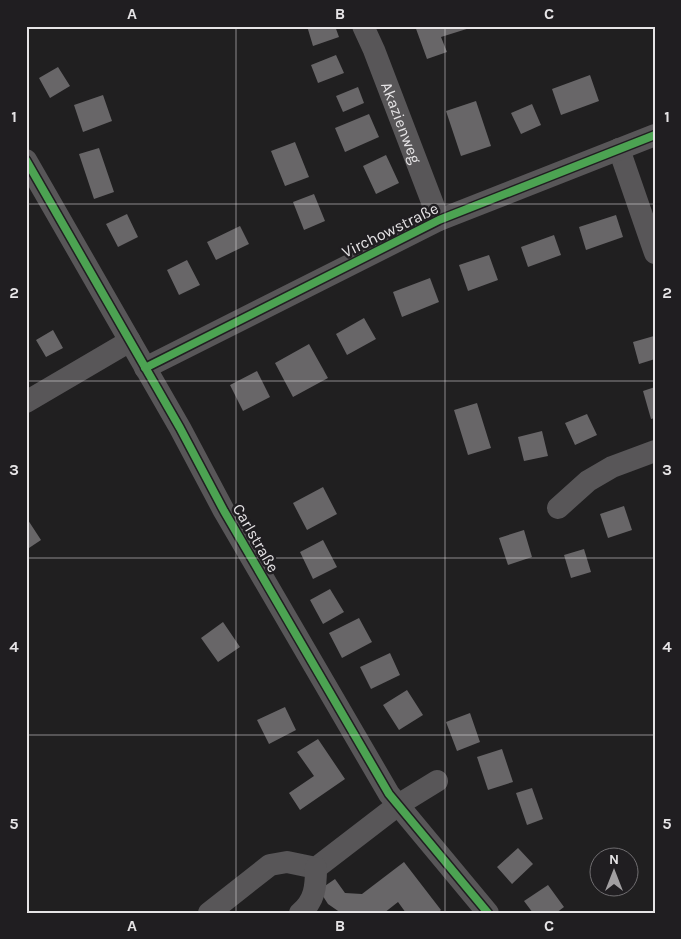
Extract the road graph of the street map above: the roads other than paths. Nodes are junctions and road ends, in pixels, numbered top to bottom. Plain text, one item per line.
1 (363, 26) edge
2 (655, 135) edge
3 (619, 149) junction
4 (26, 160) edge
5 (439, 220) junction
6 (655, 253) edge
7 (130, 341) junction
8 (145, 368) junction
9 (26, 402) edge
10 (655, 451) edge
11 (558, 508) dead end
12 (437, 781) dead end
13 (398, 805) junction
14 (316, 868) junction
15 (209, 913) edge
16 (300, 913) edge
17 (488, 913) edge

1 - 5 street, Akazienweg
2 - 3 street, Virchowstraße
3 - 5 street, Virchowstraße
3 - 6 street
4 - 7 street, Carlstraße
5 - 8 street, Virchowstraße
7 - 8 street, Carlstraße
7 - 9 street
8 - 13 street, Carlstraße
10 - 11 street
12 - 13 street
13 - 14 street
13 - 17 street, Carlstraße
14 - 15 street
14 - 16 street

